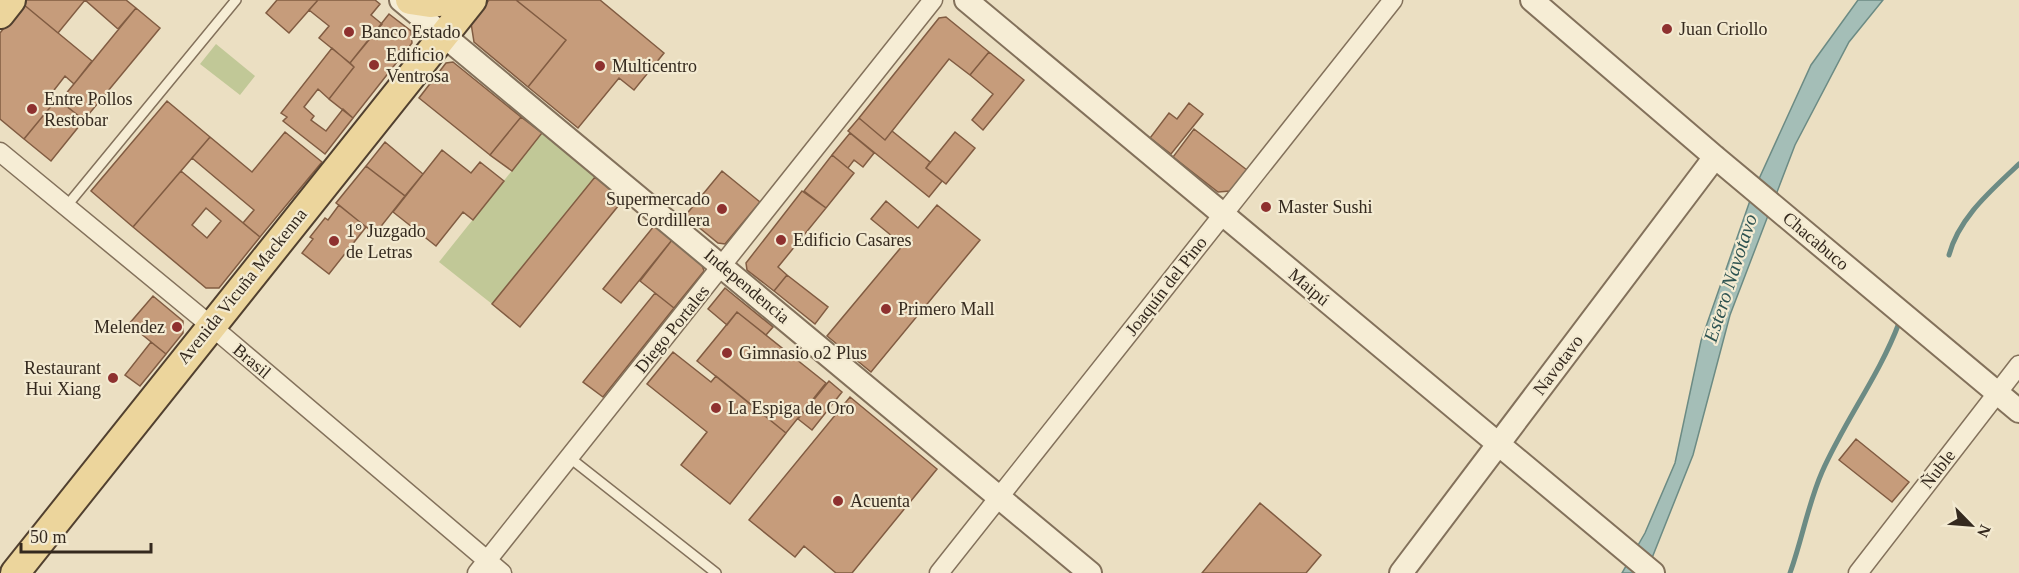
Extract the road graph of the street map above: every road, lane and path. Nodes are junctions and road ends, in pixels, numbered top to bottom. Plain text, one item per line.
1 (11, 0) edge
2 (236, 0) edge
3 (401, 0) edge
4 (410, 0) edge
5 (453, 0) edge
6 (472, 0) edge
7 (933, 0) edge
8 (966, 0) edge
9 (1394, 0) edge
10 (1532, 0) edge
11 (0, 14) edge
12 (444, 35) junction
13 (0, 152) edge
14 (1715, 158) junction
15 (65, 208) junction
16 (1222, 214) junction
17 (723, 266) junction
18 (210, 326) junction
19 (2019, 365) edge
20 (1997, 392) junction
21 (2019, 411) edge
22 (1498, 445) junction
23 (570, 458) junction
24 (999, 497) junction
25 (482, 567) edge
26 (1651, 571) edge
27 (15, 573) edge
28 (502, 573) edge
29 (716, 573) edge
30 (939, 573) edge
31 (1090, 573) edge
32 (1401, 573) edge
33 (1857, 573) edge

1 - 11 main road
2 - 15 lane
3 - 12 street, Independencia
4 - 5 main road
6 - 12 main road, Avenida Vicuña Mackenna
7 - 17 street, Diego Portales
8 - 16 street, Maipú
9 - 16 street, Joaquín del Pino
10 - 14 street, Chacabuco
12 - 17 street, Independencia
12 - 18 main road, Avenida Vicuña Mackenna
13 - 15 street, Brasil
14 - 20 street, Chacabuco
14 - 22 street, Navotavo
15 - 18 street, Brasil
16 - 22 street, Maipú
16 - 24 street, Joaquín del Pino
17 - 23 street, Diego Portales
17 - 24 street, Independencia
18 - 25 street, Brasil
18 - 27 main road, Avenida Vicuña Mackenna
19 - 20 street, Ñuble
20 - 21 street, Chacabuco
20 - 33 street, Ñuble
22 - 26 street, Maipú
22 - 32 street, Navotavo
23 - 25 street, Diego Portales
23 - 29 lane
24 - 30 street, Joaquín del Pino
24 - 31 street, Independencia
25 - 28 street, Brasil

